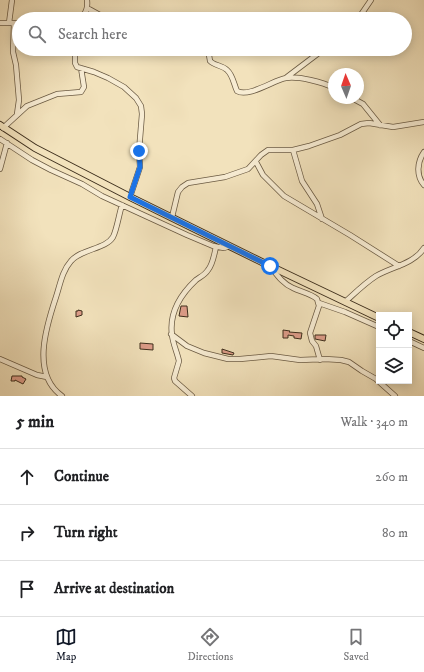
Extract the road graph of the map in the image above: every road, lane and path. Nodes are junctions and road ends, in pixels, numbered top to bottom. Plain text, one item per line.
1 (12, 0) edge
2 (87, 0) edge
3 (371, 0) edge
4 (87, 8) junction
5 (13, 12) edge
6 (86, 12) edge
7 (94, 12) edge
8 (363, 12) edge
9 (0, 23) edge
10 (12, 23) edge
11 (14, 56) edge
12 (75, 56) edge
13 (209, 56) edge
14 (315, 56) edge
15 (81, 68) junction
16 (287, 78) junction
17 (328, 85) edge
18 (363, 104) edge
19 (17, 114) junction
20 (424, 122) edge
21 (380, 125) junction
22 (1, 126) edge
23 (0, 139) edge
24 (7, 143) junction
25 (293, 150) junction
26 (424, 152) edge
27 (256, 162) junction
28 (0, 169) edge
29 (424, 185) edge
30 (130, 197) junction
31 (122, 205) junction
32 (172, 217) junction
33 (322, 219) junction
34 (231, 246) junction
35 (216, 247) junction
36 (424, 248) edge
37 (270, 266) junction
38 (400, 266) junction
39 (345, 302) junction
40 (319, 303) junction
41 (376, 317) edge
42 (376, 327) edge
43 (412, 333) edge
44 (172, 334) junction
45 (424, 339) edge
46 (412, 342) edge
47 (424, 348) edge
48 (0, 359) edge
49 (320, 360) junction
50 (47, 377) junction
51 (62, 396) edge
52 (192, 396) edge
53 (395, 396) edge

1 - 5 street
2 - 4 street
3 - 8 street
4 - 6 street
4 - 7 street
9 - 10 street
11 - 19 street
12 - 15 street
13 - 16 street
14 - 16 street
15 - 19 street
15 - 30 street
16 - 17 street
18 - 21 street
19 - 22 street
20 - 21 street
21 - 25 street
22 - 30 main road
23 - 24 street
24 - 28 street
24 - 31 street
25 - 27 street
25 - 33 street
26 - 29 street
27 - 32 street
27 - 33 street
30 - 32 main road
31 - 35 street
31 - 50 street
32 - 34 main road
33 - 38 street
34 - 35 street
34 - 37 main road
35 - 44 street
36 - 38 street
37 - 39 main road
37 - 40 street
38 - 39 street
39 - 41 main road
40 - 42 street
40 - 49 street
43 - 45 main road
44 - 49 street
44 - 52 street
46 - 47 street
48 - 50 street
49 - 53 street
50 - 51 street

